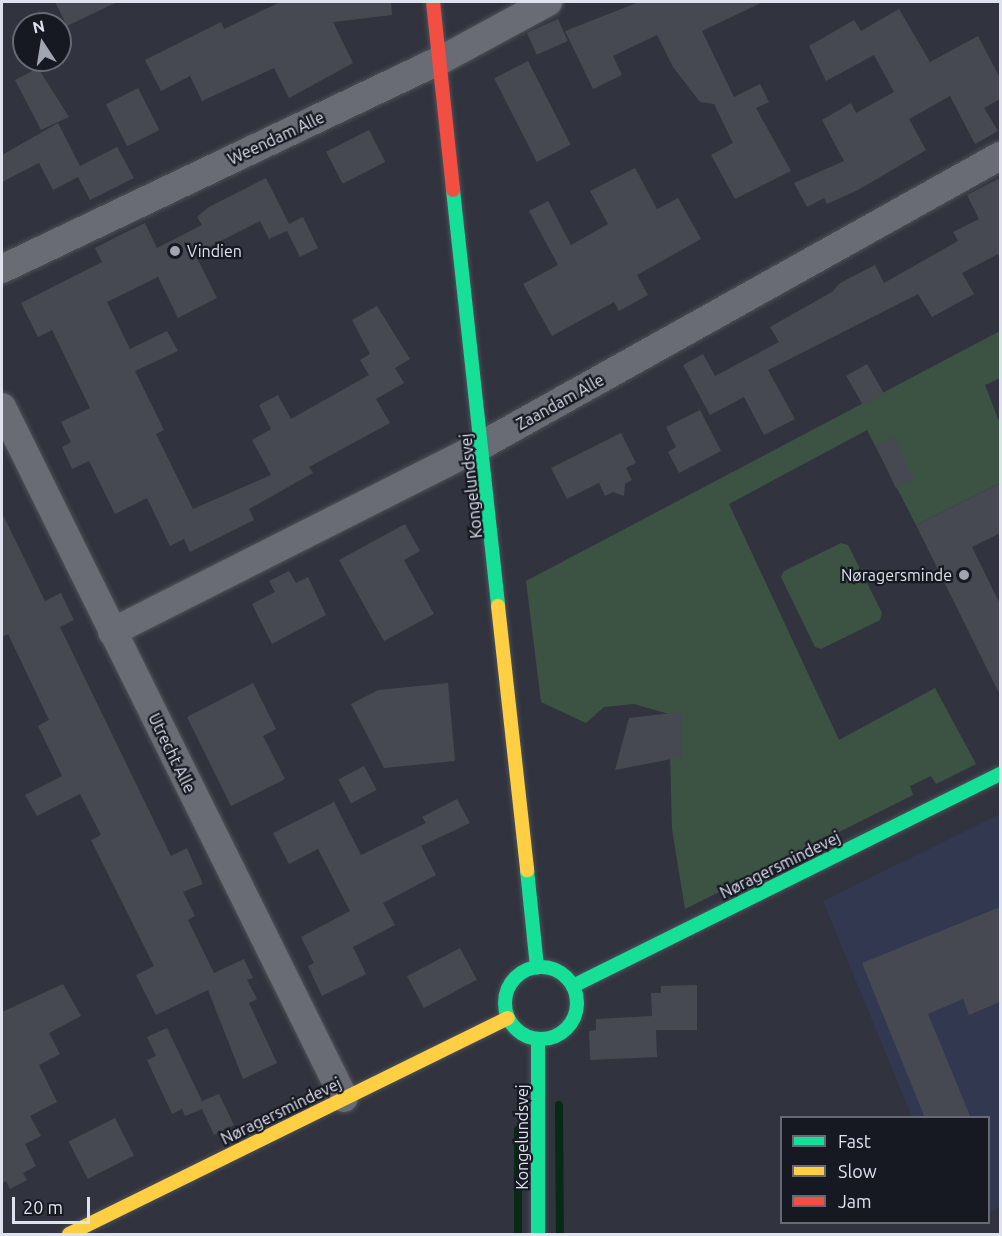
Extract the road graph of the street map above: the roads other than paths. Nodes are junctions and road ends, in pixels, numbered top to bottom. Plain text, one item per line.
1 (433, 2) edge
2 (548, 2) edge
3 (441, 60) junction
4 (1000, 156) edge
5 (2, 269) edge
6 (2, 407) edge
7 (484, 444) junction
8 (112, 632) junction
9 (1000, 774) edge
10 (537, 967) junction
11 (573, 986) junction
12 (508, 1018) junction
13 (538, 1039) junction
14 (344, 1098) junction
15 (69, 1234) edge
16 (538, 1234) edge

1 - 3 street, Kongelundsvej
2 - 3 street, Weendam Alle
3 - 5 street, Weendam Alle
3 - 7 street, Kongelundsvej
4 - 7 street, Zaandam Alle
6 - 8 street, Utrecht Alle
7 - 8 street, Zaandam Alle
7 - 10 street, Kongelundsvej
8 - 14 street, Utrecht Alle
9 - 11 street, Nøragersmindevej
10 - 11 street
10 - 12 street
11 - 13 street
12 - 13 street
12 - 14 street, Nøragersmindevej
13 - 16 street, Kongelundsvej
14 - 15 street, Nøragersmindevej

